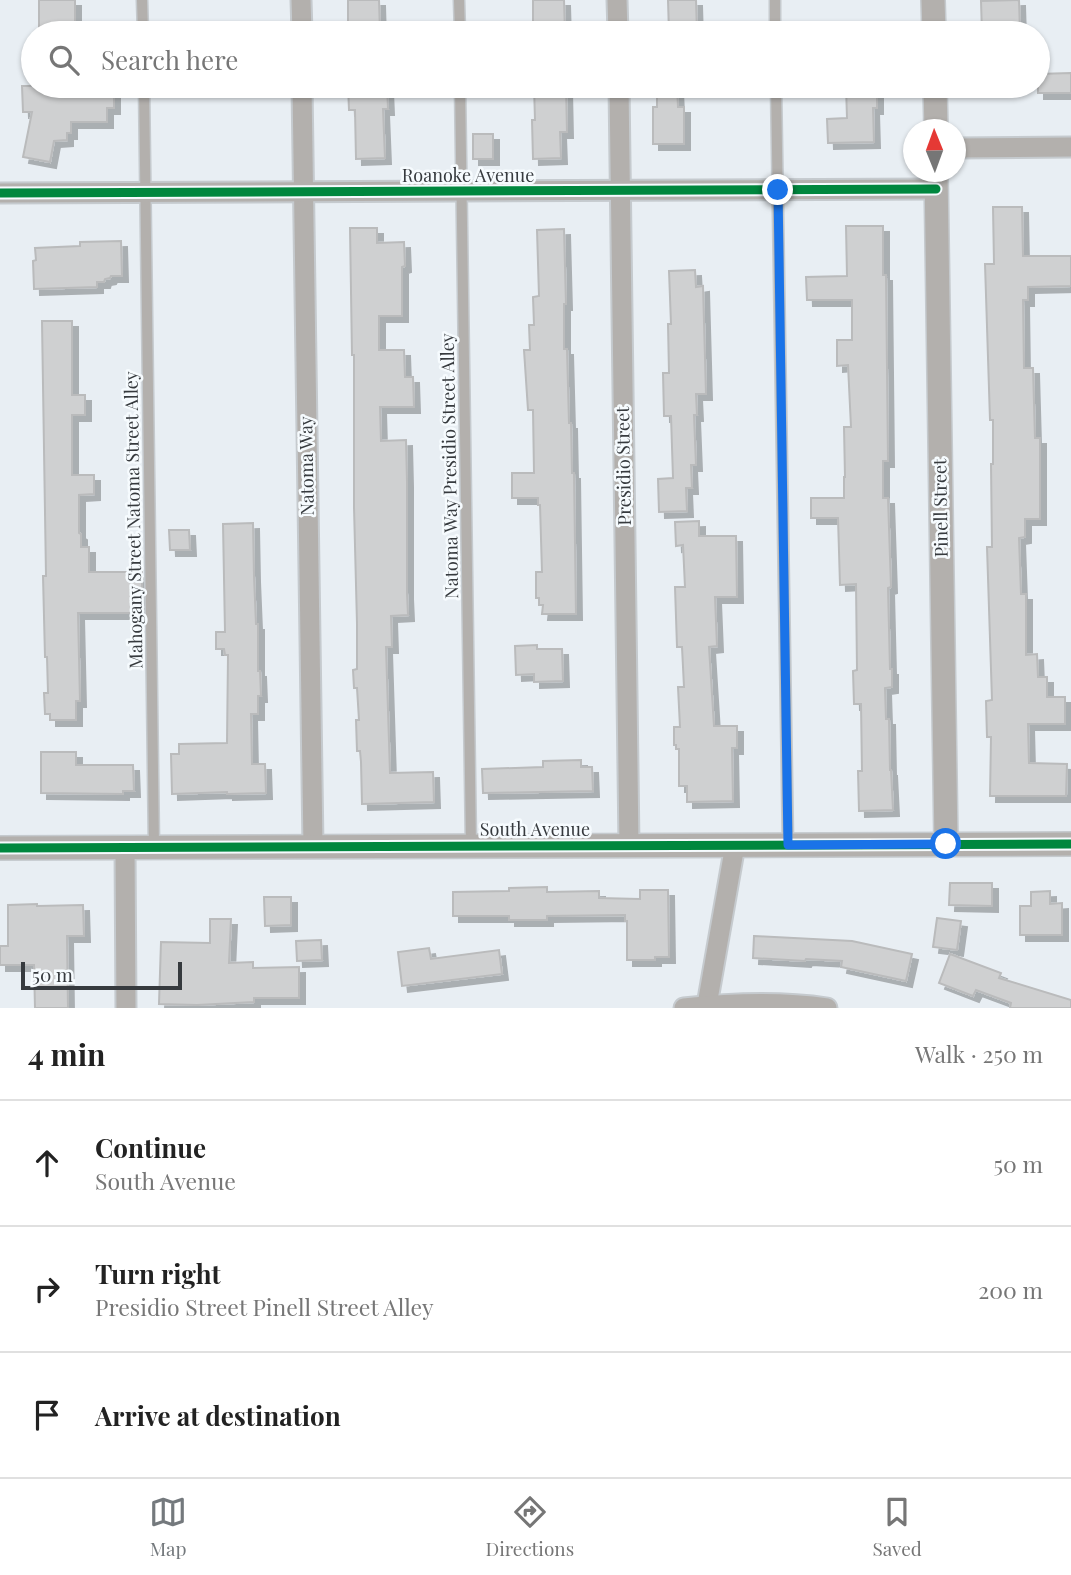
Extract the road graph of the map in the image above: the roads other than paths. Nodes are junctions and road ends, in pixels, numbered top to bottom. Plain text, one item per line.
1 (142, 0) edge
2 (301, 0) edge
3 (459, 0) edge
4 (617, 0) edge
5 (775, 0) edge
6 (933, 0) edge
7 (143, 21) edge
8 (302, 21) edge
9 (460, 21) edge
10 (618, 21) edge
11 (775, 21) edge
12 (934, 21) edge
13 (144, 98) edge
14 (302, 98) edge
15 (460, 98) edge
16 (619, 98) edge
17 (776, 98) edge
18 (935, 98) edge
19 (936, 119) edge
20 (1071, 147) edge
21 (966, 148) edge
22 (904, 182) edge
23 (936, 182) edge
24 (778, 190) junction
25 (462, 191) junction
26 (620, 191) junction
27 (304, 192) junction
28 (0, 193) edge
29 (146, 193) junction
30 (946, 844) junction
31 (1071, 844) edge
32 (735, 845) junction
33 (788, 845) junction
34 (471, 846) junction
35 (629, 846) junction
36 (155, 847) junction
37 (313, 847) junction
38 (0, 848) edge
39 (125, 848) junction
40 (707, 1005) junction
41 (126, 1008) edge
42 (684, 1008) edge
43 (827, 1008) edge

1 - 7 lane
2 - 8 street
3 - 9 lane
4 - 10 street
5 - 11 lane
6 - 12 street
13 - 29 lane, Mahogany Street Natoma Street Alley
14 - 27 street, Natoma Way
15 - 25 lane, Natoma Way Presidio Street Alley
16 - 26 street, Presidio Street
17 - 24 lane
18 - 19 street
20 - 21 street
22 - 24 street, Roanoke Avenue
23 - 30 street, Pinell Street
24 - 26 street, Roanoke Avenue
24 - 33 lane
25 - 26 street, Roanoke Avenue
25 - 27 street, Roanoke Avenue
25 - 34 lane, Natoma Way Presidio Street Alley
26 - 35 street, Presidio Street
27 - 29 street, Roanoke Avenue
27 - 37 street, Natoma Way
28 - 29 street, Roanoke Avenue
29 - 36 lane, Mahogany Street Natoma Street Alley
30 - 31 street, South Avenue
30 - 33 street, South Avenue
32 - 33 street, South Avenue
32 - 35 street, South Avenue
32 - 40 street
34 - 35 street, South Avenue
34 - 37 street, South Avenue
36 - 37 street, South Avenue
36 - 39 street, South Avenue
38 - 39 street, South Avenue
39 - 41 street
40 - 42 street
40 - 43 street

